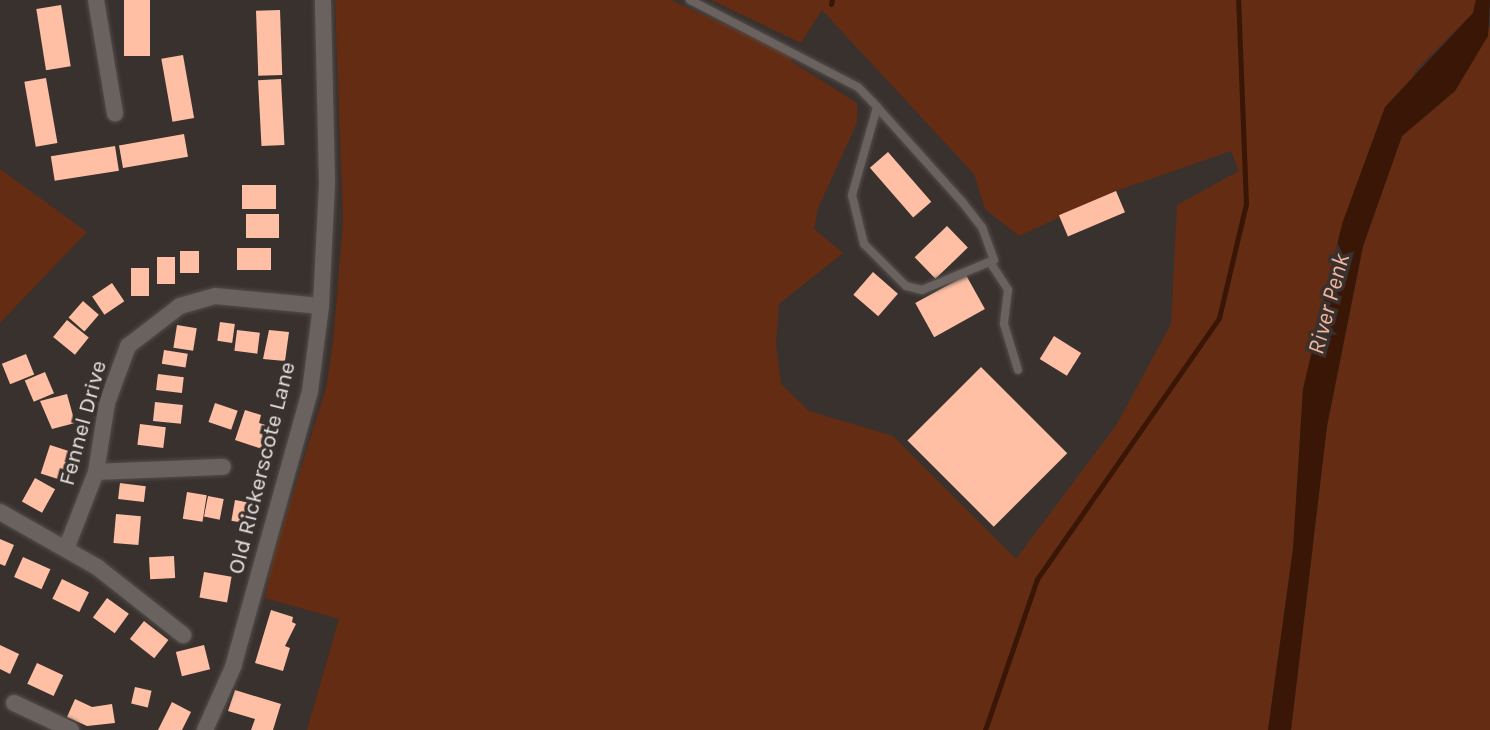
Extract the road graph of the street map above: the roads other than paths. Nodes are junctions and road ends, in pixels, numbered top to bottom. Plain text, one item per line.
1 (96, 0) edge
2 (323, 0) edge
3 (690, 0) edge
4 (877, 107) junction
5 (115, 113) dead end
6 (990, 262) junction
7 (321, 306) junction
8 (1018, 369) dead end
9 (223, 467) dead end
10 (96, 472) junction
11 (0, 512) edge
12 (66, 549) junction
13 (183, 635) dead end
14 (14, 703) dead end
15 (71, 730) edge
16 (205, 730) edge

1 - 5 street
2 - 7 street, Old Rickerscote Lane
3 - 4 lane
4 - 6 lane
4 - 6 lane
6 - 8 lane
7 - 10 street, Fennel Drive
7 - 16 street, Old Rickerscote Lane
9 - 10 street
10 - 12 street, Fennel Drive
11 - 12 street
12 - 13 street
14 - 15 street

